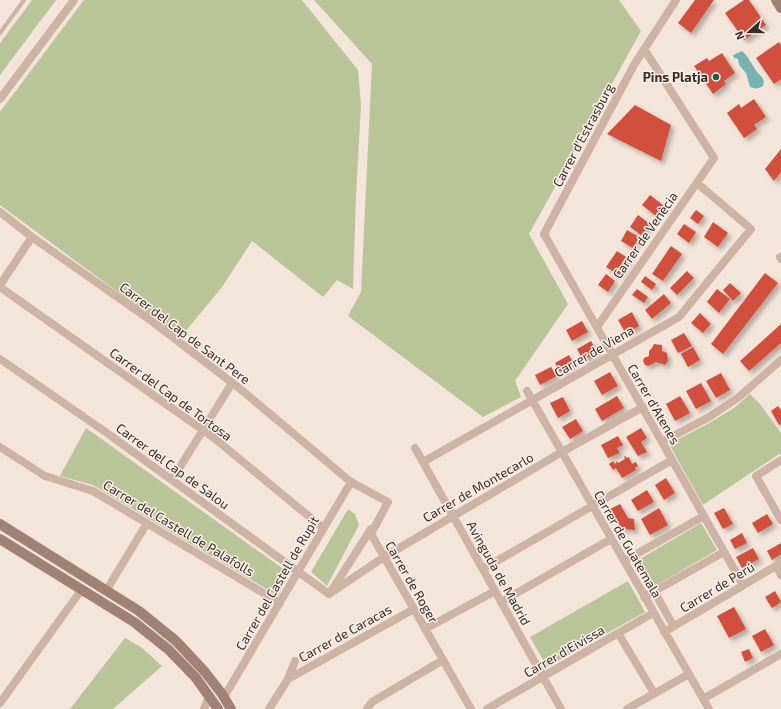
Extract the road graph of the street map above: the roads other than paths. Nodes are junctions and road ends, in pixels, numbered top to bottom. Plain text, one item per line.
1 (24, 0) edge
2 (74, 0) edge
3 (676, 0) edge
4 (776, 0) edge
5 (781, 8) edge
6 (0, 33) edge
7 (644, 49) junction
8 (0, 99) edge
9 (697, 183) junction
10 (0, 212) edge
11 (544, 234) joint
12 (32, 237) junction
13 (0, 286) edge
14 (597, 327) junction
15 (612, 354) junction
16 (0, 359) edge
17 (781, 360) edge
18 (232, 383) junction
19 (527, 391) dead end
20 (532, 400) junction
21 (643, 407) junction
22 (203, 430) junction
23 (662, 442) junction
24 (0, 447) edge
25 (415, 448) dead end
26 (562, 452) junction
27 (672, 460) junction
28 (781, 460) edge
29 (423, 462) junction
30 (172, 480) junction
31 (351, 482) junction
32 (388, 502) junction
33 (592, 506) junction
34 (453, 516) junction
35 (704, 516) junction
36 (781, 520) edge
37 (147, 523) junction
38 (0, 524) edge
39 (323, 528) junction
40 (0, 539) edge
41 (611, 539) junction
42 (724, 552) junction
43 (384, 557) junction
44 (624, 561) junction
45 (778, 564) edge
46 (483, 569) junction
47 (298, 571) junction
48 (781, 574) edge
49 (743, 585) junction
50 (82, 589) junction
51 (106, 591) junction
52 (495, 591) junction
53 (654, 591) junction
54 (329, 594) junction
55 (644, 597) junction
56 (501, 602) junction
57 (280, 603) junction
58 (414, 609) junction
59 (653, 613) junction
60 (675, 626) junction
61 (426, 629) junction
62 (664, 632) junction
63 (618, 633) junction
64 (781, 654) edge
65 (443, 660) junction
66 (295, 661) dead end
67 (688, 674) junction
68 (543, 677) junction
69 (288, 678) junction
70 (654, 693) junction
71 (209, 696) junction
72 (224, 697) junction
73 (703, 699) junction
74 (0, 703) edge
75 (369, 705) edge
76 (204, 709) edge
77 (218, 709) edge
78 (231, 709) edge
79 (269, 709) edge
80 (471, 709) edge
81 (488, 709) edge
82 (561, 709) edge
83 (627, 709) edge
84 (709, 709) edge

1 - 6 lane
2 - 8 street
3 - 7 street, Carrer d'Estrasburg
4 - 5 street
7 - 9 street, Carrer de Venècia
7 - 11 street, Carrer d'Estrasburg
9 - 14 street, Carrer de Venècia
9 - 15 street, Carrer de Viena
10 - 12 street, Carrer del Cap de Sant Pere
11 - 14 street, Carrer d'Atenes
12 - 13 street
12 - 18 street, Carrer del Cap de Sant Pere
13 - 22 street, Carrer del Cap de Tortosa
14 - 15 street, Carrer d'Atenes
15 - 20 street, Carrer de Viena
15 - 21 street, Carrer d'Atenes
16 - 30 street, Carrer del Cap de Salou
17 - 23 street
18 - 22 street
18 - 31 street, Carrer del Cap de Sant Pere
19 - 20 street, Carrer de Guatemala
20 - 26 street, Carrer de Guatemala
20 - 29 street, Carrer de Viena
21 - 23 street, Carrer d'Atenes
21 - 26 street, Carrer de Montecarlo
22 - 30 street
22 - 39 street, Carrer del Cap de Tortosa
23 - 27 street, Carrer d'Atenes
24 - 37 street, Carrer del Castell de Palafolls
25 - 29 street, Avinguda de Madrid
26 - 33 street, Carrer de Guatemala
26 - 34 street, Carrer de Montecarlo
27 - 33 street
27 - 35 street, Carrer d'Atenes
28 - 36 street
29 - 34 street, Avinguda de Madrid
30 - 47 street, Carrer del Cap de Salou
31 - 32 street
31 - 39 street, Carrer del Castell de Rupit
32 - 43 street, Carrer de Roger
32 - 54 street
33 - 41 street, Carrer de Guatemala
33 - 46 street
34 - 43 street, Carrer de Montecarlo
34 - 46 street, Avinguda de Madrid
35 - 42 street, Carrer d'Atenes
35 - 44 street
37 - 51 street
37 - 57 street, Carrer del Castell de Palafolls
38 - 51 street
39 - 47 street, Carrer del Castell de Rupit
40 - 50 street
41 - 44 street, Carrer de Guatemala
41 - 56 street
42 - 49 street, Carrer d'Atenes
42 - 53 street
43 - 54 street, Carrer de Montecarlo
43 - 58 street, Carrer de Roger
44 - 55 street, Carrer de Guatemala
45 - 48 street
45 - 49 street, Carrer de Perú
46 - 52 street, Avinguda de Madrid
47 - 54 street, Carrer del Cap de Salou
47 - 57 street, Carrer del Castell de Rupit
49 - 60 street, Carrer de Perú
50 - 71 street
50 - 74 street
51 - 72 street
52 - 56 street, Avinguda de Madrid
52 - 61 street
53 - 55 street
53 - 60 street, Carrer de Guatemala
55 - 59 street, Carrer de Guatemala
56 - 68 street, Avinguda de Madrid
57 - 72 street, Carrer del Castell de Rupit
58 - 61 street, Carrer de Roger
58 - 69 street, Carrer de Caracas
59 - 62 street, Carrer de Guatemala
59 - 63 street, Carrer d'Eivissa
60 - 62 street, Carrer de Perú
61 - 65 street, Carrer de Roger
62 - 67 street, Carrer de Guatemala
63 - 68 street, Carrer d'Eivissa
63 - 70 street
64 - 73 street
65 - 75 street
65 - 80 street, Carrer de Roger
66 - 69 street
67 - 70 street
67 - 73 street, Carrer de Guatemala
68 - 81 street, Carrer d'Eivissa
68 - 82 street, Avinguda de Madrid
69 - 79 street
70 - 83 street
71 - 76 street
71 - 77 street
72 - 78 street
73 - 84 street, Carrer de Guatemala

